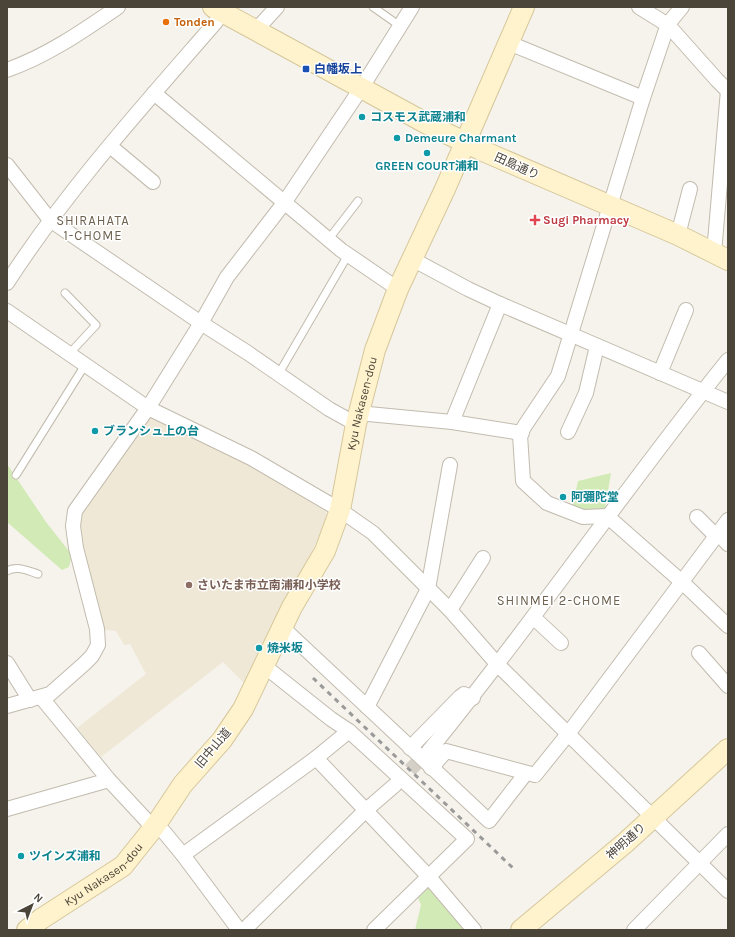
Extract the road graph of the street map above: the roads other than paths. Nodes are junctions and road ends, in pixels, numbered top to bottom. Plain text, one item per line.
1 (118, 7) edge
2 (276, 7) edge
3 (373, 7) edge
4 (412, 7) edge
5 (524, 7) edge
6 (638, 7) edge
7 (682, 7) edge
8 (218, 10) edge
9 (668, 24) junction
10 (400, 26) junction
11 (256, 30) junction
12 (509, 43) junction
13 (7, 70) edge
14 (362, 88) junction
15 (728, 91) edge
16 (154, 93) junction
17 (643, 98) junction
18 (466, 142) junction
19 (110, 146) junction
20 (7, 165) edge
21 (153, 182) dead end
22 (690, 189) dead end
23 (358, 201) dead end
24 (284, 203) junction
25 (610, 206) junction
26 (50, 220) junction
27 (678, 235) junction
28 (328, 240) junction
29 (348, 255) junction
30 (721, 256) edge
31 (412, 259) junction
32 (7, 283) edge
33 (398, 289) junction
34 (65, 293) dead end
35 (500, 304) junction
36 (686, 310) dead end
37 (7, 311) edge
38 (201, 323) junction
39 (571, 335) junction
40 (597, 346) junction
41 (69, 354) junction
42 (728, 360) edge
43 (85, 364) junction
44 (660, 373) junction
45 (278, 375) junction
46 (703, 391) junction
47 (728, 402) edge
48 (148, 408) junction
49 (357, 419) junction
50 (452, 422) junction
51 (568, 432) dead end
52 (522, 433) junction
53 (450, 464) dead end
54 (16, 475) dead end
55 (340, 510) junction
56 (607, 516) junction
57 (697, 517) dead end
58 (728, 520) edge
59 (717, 535) junction
60 (728, 544) edge
61 (483, 558) dead end
62 (7, 571) edge
63 (38, 574) dead end
64 (682, 582) junction
65 (428, 588) junction
66 (450, 610) junction
67 (533, 617) junction
68 (728, 626) edge
69 (282, 627) junction
70 (561, 643) dead end
71 (699, 653) dead end
72 (7, 664) edge
73 (498, 665) junction
74 (263, 666) junction
75 (728, 686) edge
76 (35, 698) junction
77 (473, 698) junction
78 (7, 706) edge
79 (367, 708) junction
80 (349, 731) junction
81 (568, 734) junction
82 (410, 748) junction
83 (728, 749) edge
84 (428, 752) tunnel mouth
85 (316, 758) junction
86 (431, 768) junction
87 (526, 773) junction
88 (109, 780) junction
89 (395, 785) tunnel mouth
90 (7, 809) edge
91 (366, 810) junction
92 (653, 817) junction
93 (155, 826) junction
94 (728, 834) edge
95 (183, 854) junction
96 (699, 863) junction
97 (429, 877) junction
98 (728, 891) edge
99 (27, 930) edge
100 (240, 930) edge
101 (244, 930) edge
102 (374, 930) edge
103 (474, 930) edge
104 (521, 930) edge
105 (634, 930) edge

1 - 13 street
2 - 11 street
3 - 10 lane
4 - 10 street
5 - 12 street, Kyu Nakasen-dou
6 - 9 street
7 - 9 street
8 - 11 street, 田島通り
8 - 16 street
9 - 15 street
9 - 17 street
10 - 14 street
11 - 14 street, 田島通り
12 - 17 street
12 - 18 street, Kyu Nakasen-dou
14 - 18 street, 田島通り
14 - 24 street
15 - 30 street
16 - 19 street
16 - 24 street
17 - 25 street
18 - 25 street, 田島通り
18 - 31 street, Kyu Nakasen-dou
19 - 21 street
19 - 26 street
20 - 26 street
22 - 27 street
23 - 28 lane
24 - 28 street
24 - 38 street
25 - 27 street, 田島通り
25 - 39 street
26 - 32 street
26 - 38 street
27 - 30 street, 田島通り
28 - 29 street
29 - 33 street
29 - 45 lane
31 - 33 street, Kyu Nakasen-dou
31 - 35 street
33 - 49 street, Kyu Nakasen-dou
34 - 41 lane
35 - 39 street
35 - 50 street
36 - 44 street
37 - 41 street
38 - 45 street
38 - 48 street
39 - 40 street
39 - 52 street
40 - 44 street
40 - 51 street
41 - 43 street
42 - 46 street
43 - 48 street
43 - 54 lane
44 - 46 street
45 - 49 street
46 - 47 street
46 - 56 street
48 - 55 street
48 - 76 street
49 - 50 street
49 - 55 street, Kyu Nakasen-dou
50 - 52 street
52 - 56 street
53 - 65 street
55 - 65 street
55 - 69 street, Kyu Nakasen-dou
56 - 64 street
56 - 67 street
57 - 59 street
58 - 59 street
59 - 60 street
59 - 64 street
61 - 66 street
62 - 63 lane
64 - 68 street
64 - 81 street
65 - 66 street
65 - 79 street
66 - 73 street
67 - 70 street
67 - 73 street
69 - 74 street, Kyu Nakasen-dou
69 - 79 street
71 - 75 street
72 - 76 street
73 - 77 street
73 - 81 street
74 - 80 street
74 - 93 street, 旧中山道
76 - 78 street
76 - 88 street
77 - 82 street
77 - 84 street
79 - 82 street
80 - 85 street
80 - 97 street
81 - 87 street
81 - 92 street
82 - 86 street
83 - 92 street, 神明通り
85 - 91 street
85 - 95 street
86 - 87 street
86 - 87 street
88 - 90 street
88 - 93 street
89 - 91 street
91 - 97 street
91 - 101 street
92 - 96 street
92 - 104 street, 神明通り
93 - 95 street
93 - 99 street, Kyu Nakasen-dou
94 - 96 street
95 - 100 street
96 - 98 street
96 - 105 street
97 - 102 street
97 - 103 street

